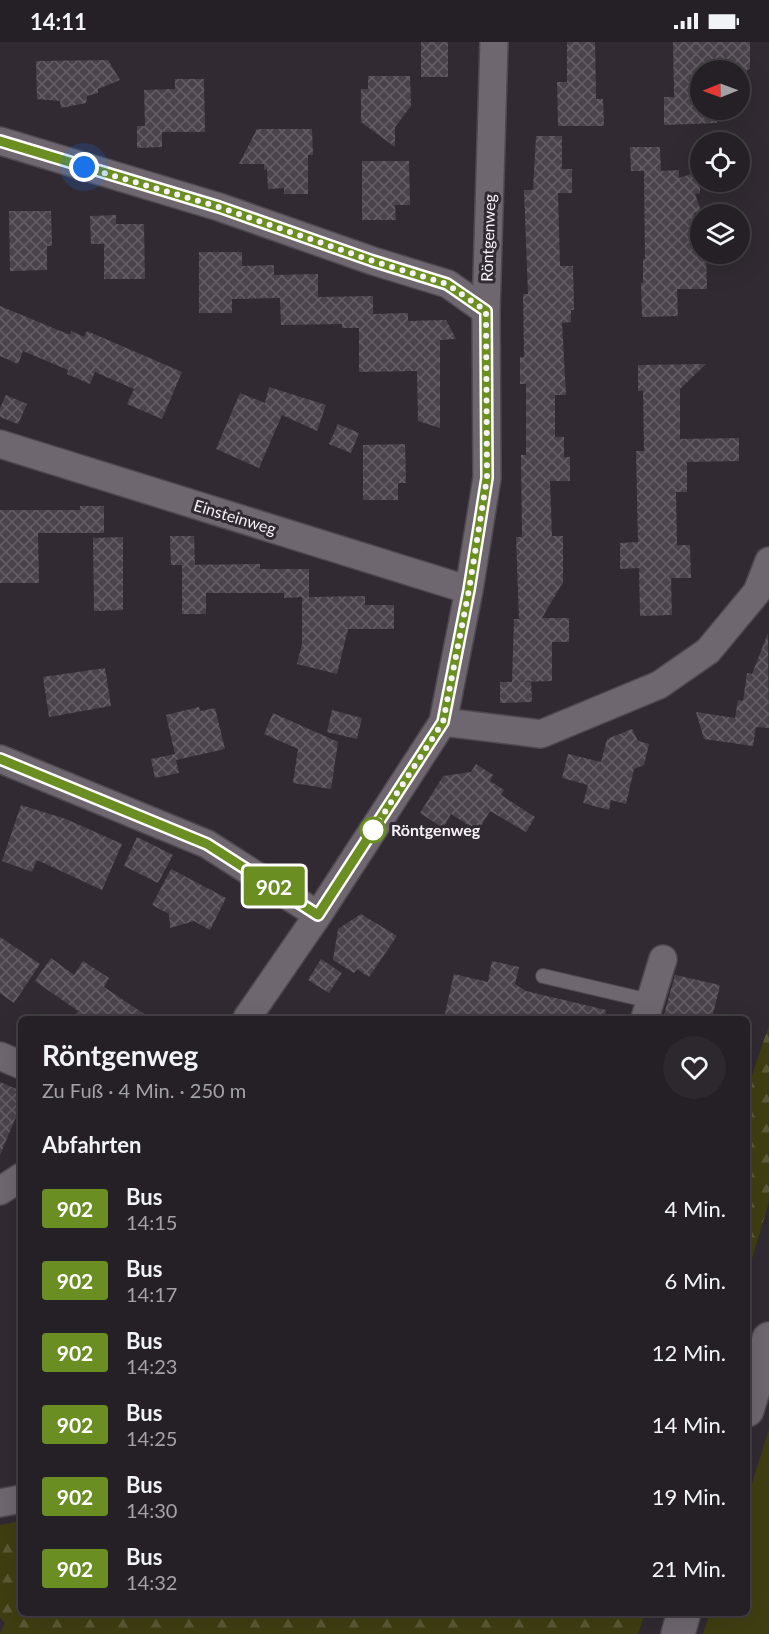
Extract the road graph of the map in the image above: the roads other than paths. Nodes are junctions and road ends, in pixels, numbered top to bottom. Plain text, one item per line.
1 (494, 42) edge
2 (0, 141) edge
3 (486, 311) junction
4 (0, 444) edge
5 (769, 561) edge
6 (469, 590) junction
7 (443, 722) junction
8 (0, 759) edge
9 (318, 915) junction
10 (663, 959) dead end
11 (543, 976) dead end
12 (647, 1010) edge
13 (248, 1016) edge
14 (0, 1056) edge
15 (18, 1064) edge
16 (18, 1179) edge
17 (0, 1191) edge
18 (769, 1339) edge
19 (750, 1400) edge
20 (18, 1500) edge
21 (0, 1503) edge
22 (683, 1616) edge
23 (678, 1634) edge

1 - 3 street, Röntgenweg
2 - 3 street
3 - 6 street, Röntgenweg
4 - 6 street, Einsteinweg
5 - 7 street
6 - 7 street, Röntgenweg
7 - 9 street, Röntgenweg
8 - 9 street
9 - 13 street, Röntgenweg
10 - 12 street
11 - 12 lane
14 - 15 street
16 - 17 street
18 - 19 street
20 - 21 street
22 - 23 street

